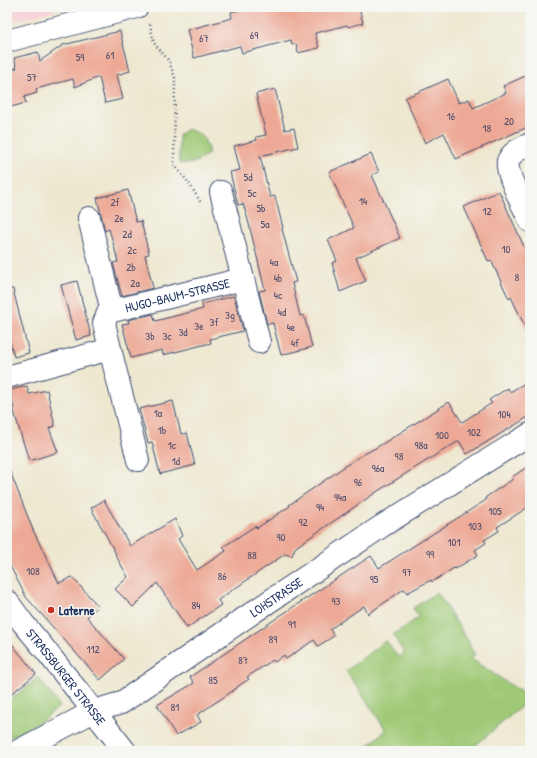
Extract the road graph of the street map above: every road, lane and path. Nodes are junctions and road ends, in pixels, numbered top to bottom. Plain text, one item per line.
1 (143, 14) edge
2 (7, 42) edge
3 (530, 144) edge
4 (221, 192) dead end
5 (202, 205) dead end
6 (88, 218) dead end
7 (530, 221) edge
8 (243, 279) junction
9 (112, 311) junction
10 (259, 342) dead end
11 (110, 349) junction
12 (7, 377) edge
13 (530, 434) edge
14 (138, 460) dead end
15 (7, 601) edge
16 (94, 711) junction
17 (18, 751) edge
18 (125, 751) edge

1 - 2 street
1 - 5 path
3 - 7 street
4 - 8 street, HUGO-BAUM-STRASSE
6 - 9 street, HUGO-BAUM-STRASSE
8 - 9 street, HUGO-BAUM-STRASSE
8 - 10 street, HUGO-BAUM-STRASSE
9 - 11 street, HUGO-BAUM-STRASSE
11 - 12 street
11 - 14 street, HUGO-BAUM-STRASSE
13 - 16 street, LOHSTRASSE
15 - 16 street, STRASSBURGER STRASSE
16 - 17 street, LOHSTRASSE
16 - 18 street, STRASSBURGER STRASSE

